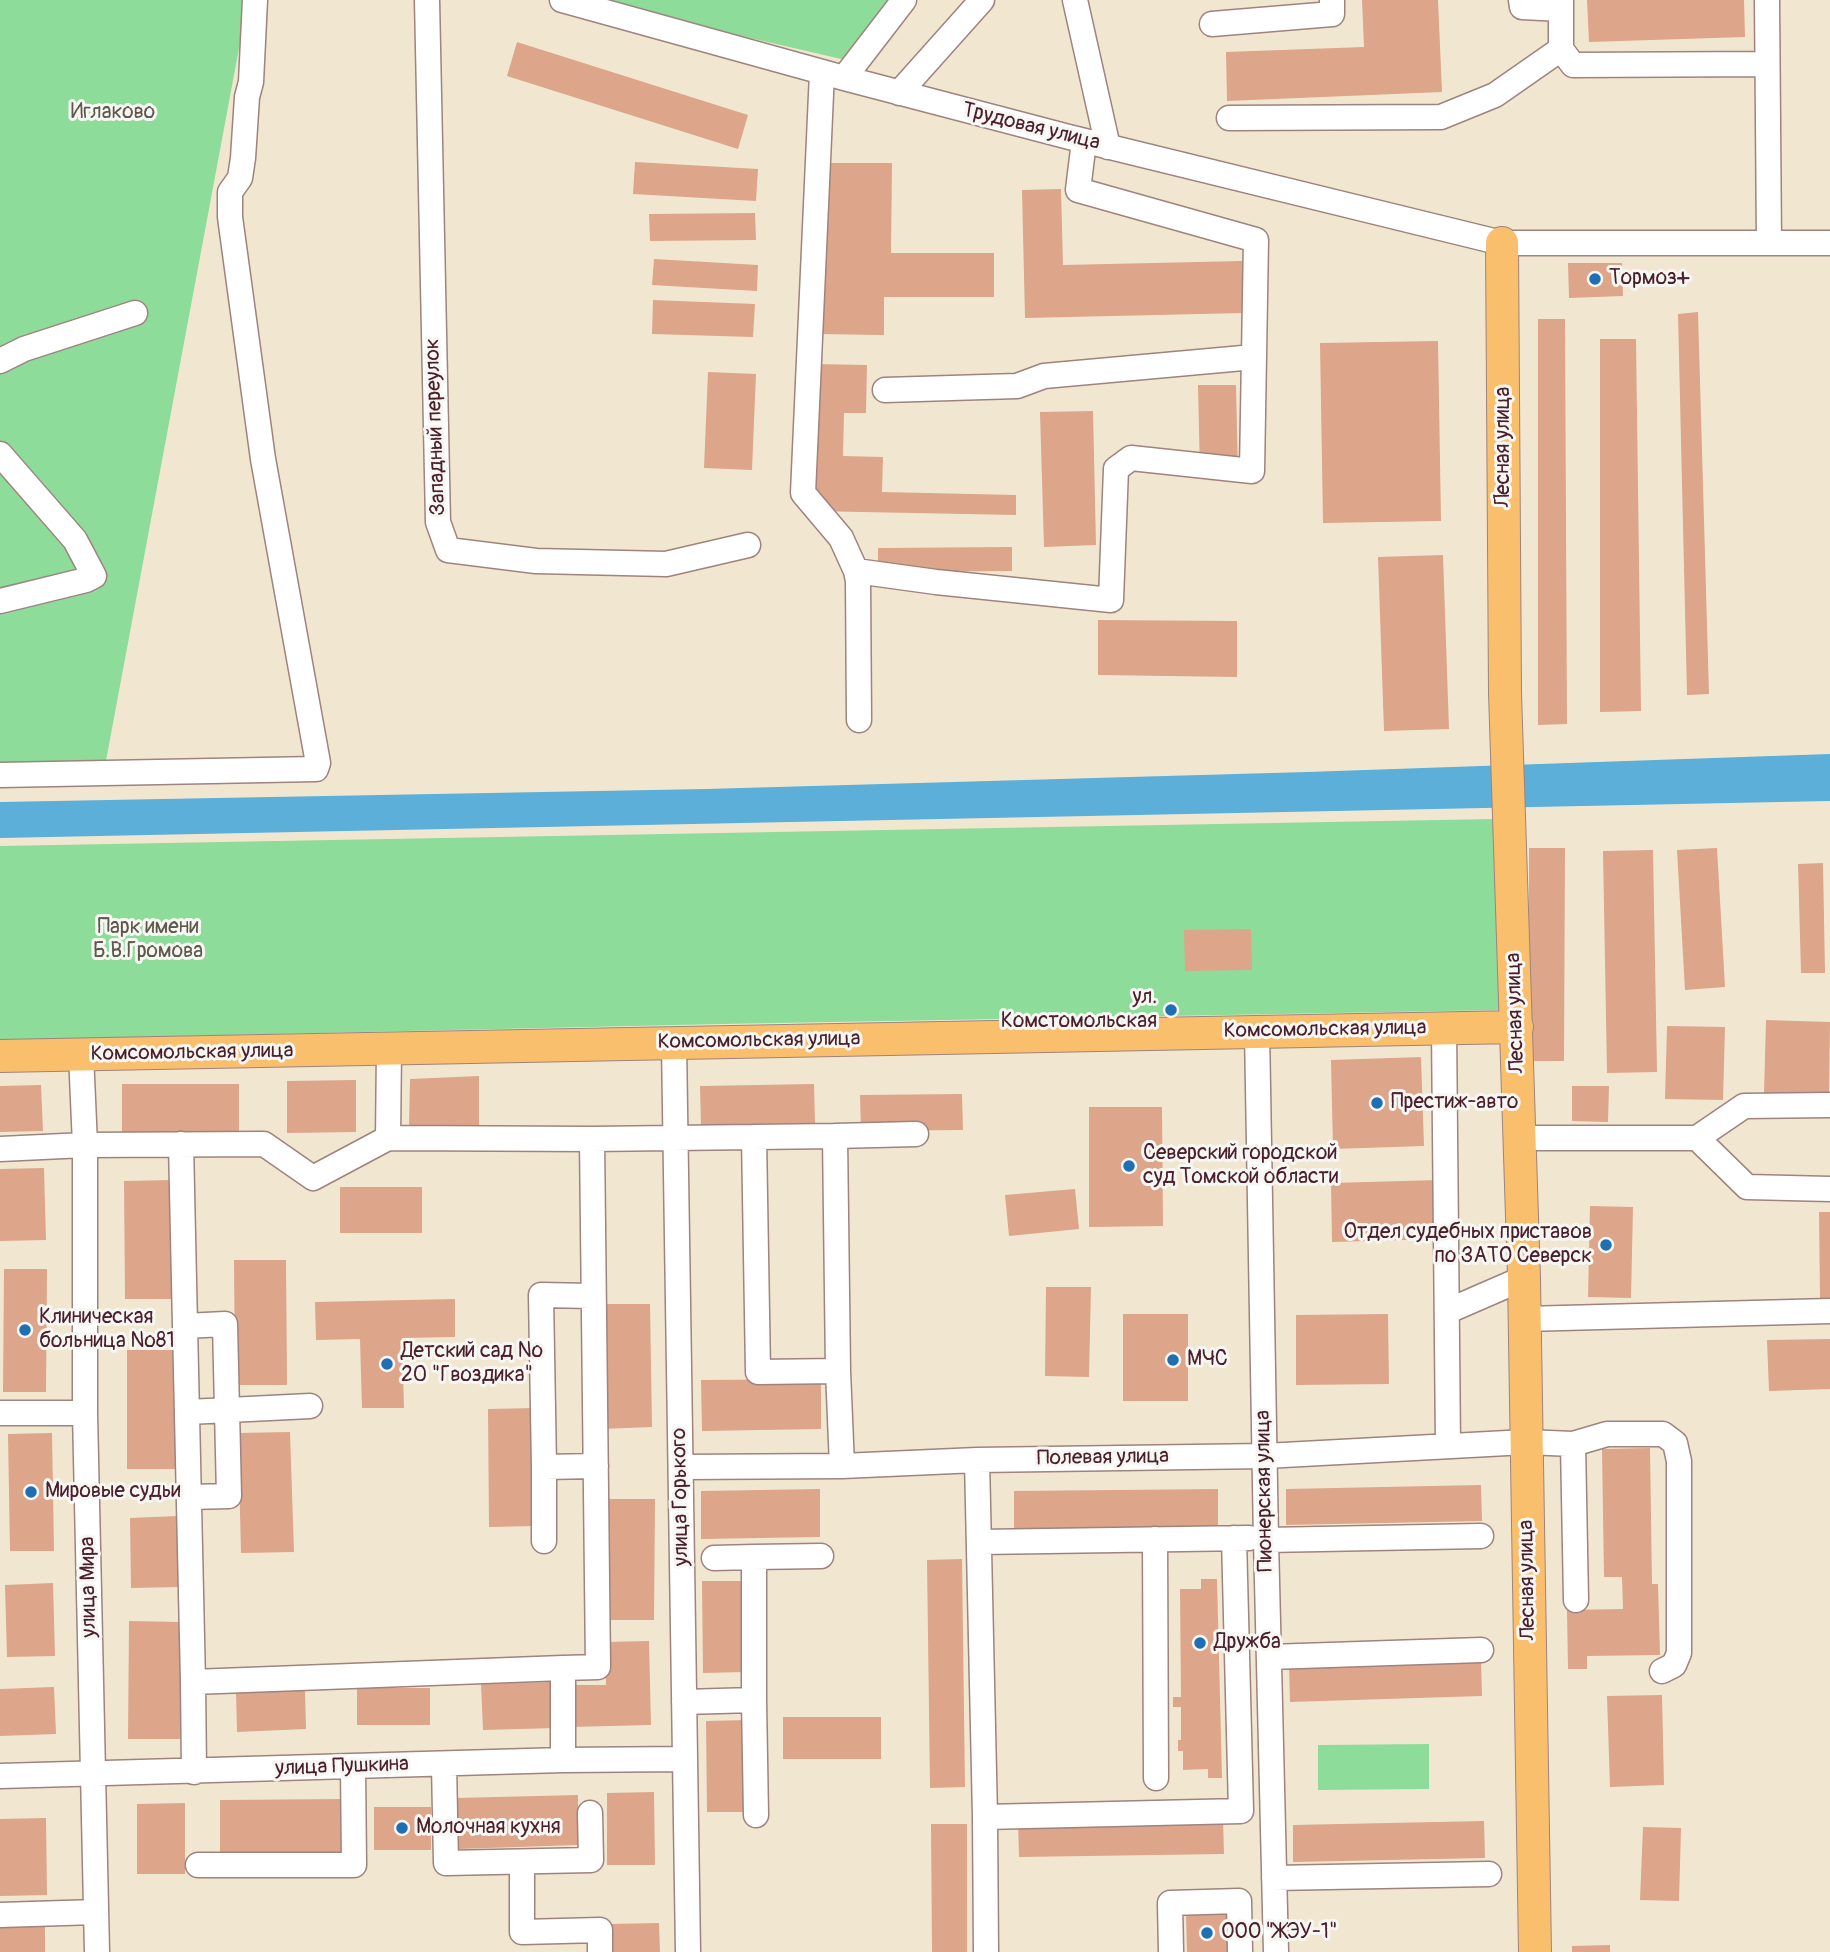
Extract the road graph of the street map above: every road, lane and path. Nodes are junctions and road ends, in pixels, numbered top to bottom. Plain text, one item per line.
1 (255, 0) edge
2 (427, 0) edge
3 (562, 0) edge
4 (904, 0) edge
5 (982, 0) edge
6 (1075, 0) edge
7 (1332, 0) edge
8 (1521, 0) edge
9 (1766, 0) edge
10 (1560, 5) edge
11 (619, 7) edge
12 (1212, 24) dead end
13 (1561, 49) junction
14 (1767, 64) junction
15 (833, 75) junction
16 (899, 93) junction
17 (1229, 118) dead end
18 (1096, 144) junction
19 (1503, 243) junction
20 (1769, 243) junction
21 (1830, 243) edge
22 (135, 313) dead end
23 (1254, 357) junction
24 (0, 361) edge
25 (885, 390) dead end
26 (0, 454) edge
27 (748, 545) dead end
28 (856, 570) junction
29 (0, 601) edge
30 (859, 720) dead end
31 (0, 775) edge
32 (1517, 1027) junction
33 (1444, 1028) junction
34 (1257, 1031) junction
35 (674, 1043) junction
36 (389, 1050) junction
37 (81, 1054) junction
38 (0, 1056) edge
39 (1830, 1105) edge
40 (916, 1134) dead end
41 (835, 1136) junction
42 (754, 1137) junction
43 (387, 1138) junction
44 (675, 1138) junction
45 (1520, 1138) junction
46 (1697, 1138) junction
47 (592, 1139) junction
48 (181, 1144) junction
49 (85, 1145) junction
50 (0, 1149) edge
51 (1830, 1189) edge
52 (1524, 1278) junction
53 (592, 1296) junction
54 (1448, 1311) junction
55 (1830, 1311) edge
56 (1524, 1319) junction
57 (185, 1326) junction
58 (838, 1371) junction
59 (310, 1406) dead end
60 (227, 1410) junction
61 (188, 1412) junction
62 (0, 1413) edge
63 (85, 1413) junction
64 (1526, 1442) junction
65 (1573, 1444) junction
66 (1448, 1446) junction
67 (1265, 1456) junction
68 (977, 1460) junction
69 (596, 1466) junction
70 (842, 1466) junction
71 (681, 1467) junction
72 (544, 1468) junction
73 (190, 1497) junction
74 (1481, 1536) dead end
75 (1234, 1538) junction
76 (1155, 1539) junction
77 (1266, 1539) junction
78 (544, 1541) dead end
79 (980, 1542) junction
80 (821, 1556) dead end
81 (754, 1557) junction
82 (714, 1558) dead end
83 (1576, 1600) dead end
84 (1481, 1650) dead end
85 (1269, 1657) junction
86 (563, 1668) junction
87 (1662, 1671) dead end
88 (193, 1682) junction
89 (754, 1700) junction
90 (684, 1702) junction
91 (685, 1759) junction
92 (563, 1760) junction
93 (444, 1764) junction
94 (353, 1767) junction
95 (194, 1772) junction
96 (94, 1775) junction
97 (0, 1776) edge
98 (1156, 1778) dead end
99 (590, 1813) dead end
100 (756, 1815) dead end
101 (985, 1817) junction
102 (523, 1862) junction
103 (198, 1865) dead end
104 (1489, 1874) dead end
105 (1274, 1878) junction
106 (96, 1912) junction
107 (0, 1915) edge
108 (522, 1942) edge
109 (97, 1952) edge
110 (600, 1952) edge
111 (688, 1952) edge
112 (986, 1952) edge
113 (1171, 1952) edge
114 (1240, 1952) edge
115 (1276, 1952) edge
116 (1535, 1952) edge

1 - 31 street
2 - 27 street, Западный переулок
3 - 11 street, Трудовая улица
4 - 15 street
5 - 16 street
6 - 18 street
7 - 12 street
8 - 10 street
9 - 14 street
10 - 13 street
11 - 15 street, Трудовая улица
13 - 14 street
13 - 17 street
14 - 20 street
15 - 16 street, Трудовая улица
15 - 28 street
16 - 18 street, Трудовая улица
18 - 19 street, Трудовая улица
18 - 23 street
19 - 20 street, Трудовая улица
19 - 32 main road, Лесная улица
20 - 21 street, Трудовая улица
22 - 24 street
23 - 25 street
23 - 28 street
26 - 29 street
28 - 30 street
32 - 33 main road, Комсомольская улица
32 - 45 main road, Лесная улица
33 - 34 main road, Комсомольская улица
33 - 54 street
34 - 35 main road, Комсомольская улица
34 - 67 street, Пионерская улица
35 - 36 main road, Комсомольская улица
35 - 44 street, улица Горького
36 - 37 main road, Комсомольская улица
36 - 43 street
37 - 38 main road, Комсомольская улица
37 - 49 street, улица Мира
39 - 46 street
40 - 41 street
41 - 42 street
41 - 58 street
42 - 44 street
42 - 58 street
43 - 47 street
43 - 48 street
44 - 47 street
44 - 71 street, улица Горького
45 - 46 street
45 - 52 main road, Лесная улица
46 - 51 street
47 - 53 street
48 - 49 street
48 - 57 street
49 - 50 street
49 - 63 street, улица Мира
52 - 54 street
52 - 56 main road, Лесная улица
53 - 69 street
53 - 72 street
54 - 66 street
55 - 56 street
56 - 64 main road, Лесная улица
57 - 60 street
57 - 61 street
58 - 70 street
59 - 60 street
60 - 61 street
60 - 73 street
61 - 73 street
62 - 63 street
63 - 96 street, улица Мира
64 - 65 street, Полевая улица
64 - 66 street, Полевая улица
64 - 116 main road, Лесная улица
65 - 83 street
65 - 87 street, Полевая улица
66 - 67 street, Полевая улица
67 - 68 street, Полевая улица
67 - 77 street, Пионерская улица
68 - 70 street, Полевая улица
68 - 79 street
69 - 72 street
69 - 86 street
70 - 71 street, Полевая улица
71 - 90 street, улица Горького
72 - 78 street
73 - 88 street
74 - 77 street
75 - 76 street
75 - 77 street
75 - 101 street
76 - 79 street
76 - 98 street
77 - 85 street, Пионерская улица
79 - 101 street
80 - 81 street
81 - 82 street
81 - 89 street
84 - 85 street
85 - 105 street, Пионерская улица
86 - 88 street
86 - 92 street
88 - 95 street
89 - 90 street
89 - 100 street
90 - 91 street, улица Горького
91 - 92 street, улица Пушкина
91 - 111 street, улица Горького
92 - 93 street, улица Пушкина
93 - 94 street, улица Пушкина
93 - 102 street
94 - 95 street, улица Пушкина
94 - 103 street
95 - 96 street, улица Пушкина
96 - 97 street, улица Пушкина
96 - 106 street, улица Мира
99 - 102 street
101 - 112 street
102 - 108 street
104 - 105 street
105 - 115 street, Пионерская улица
106 - 107 street
106 - 109 street, улица Мира
108 - 110 street
113 - 114 street

